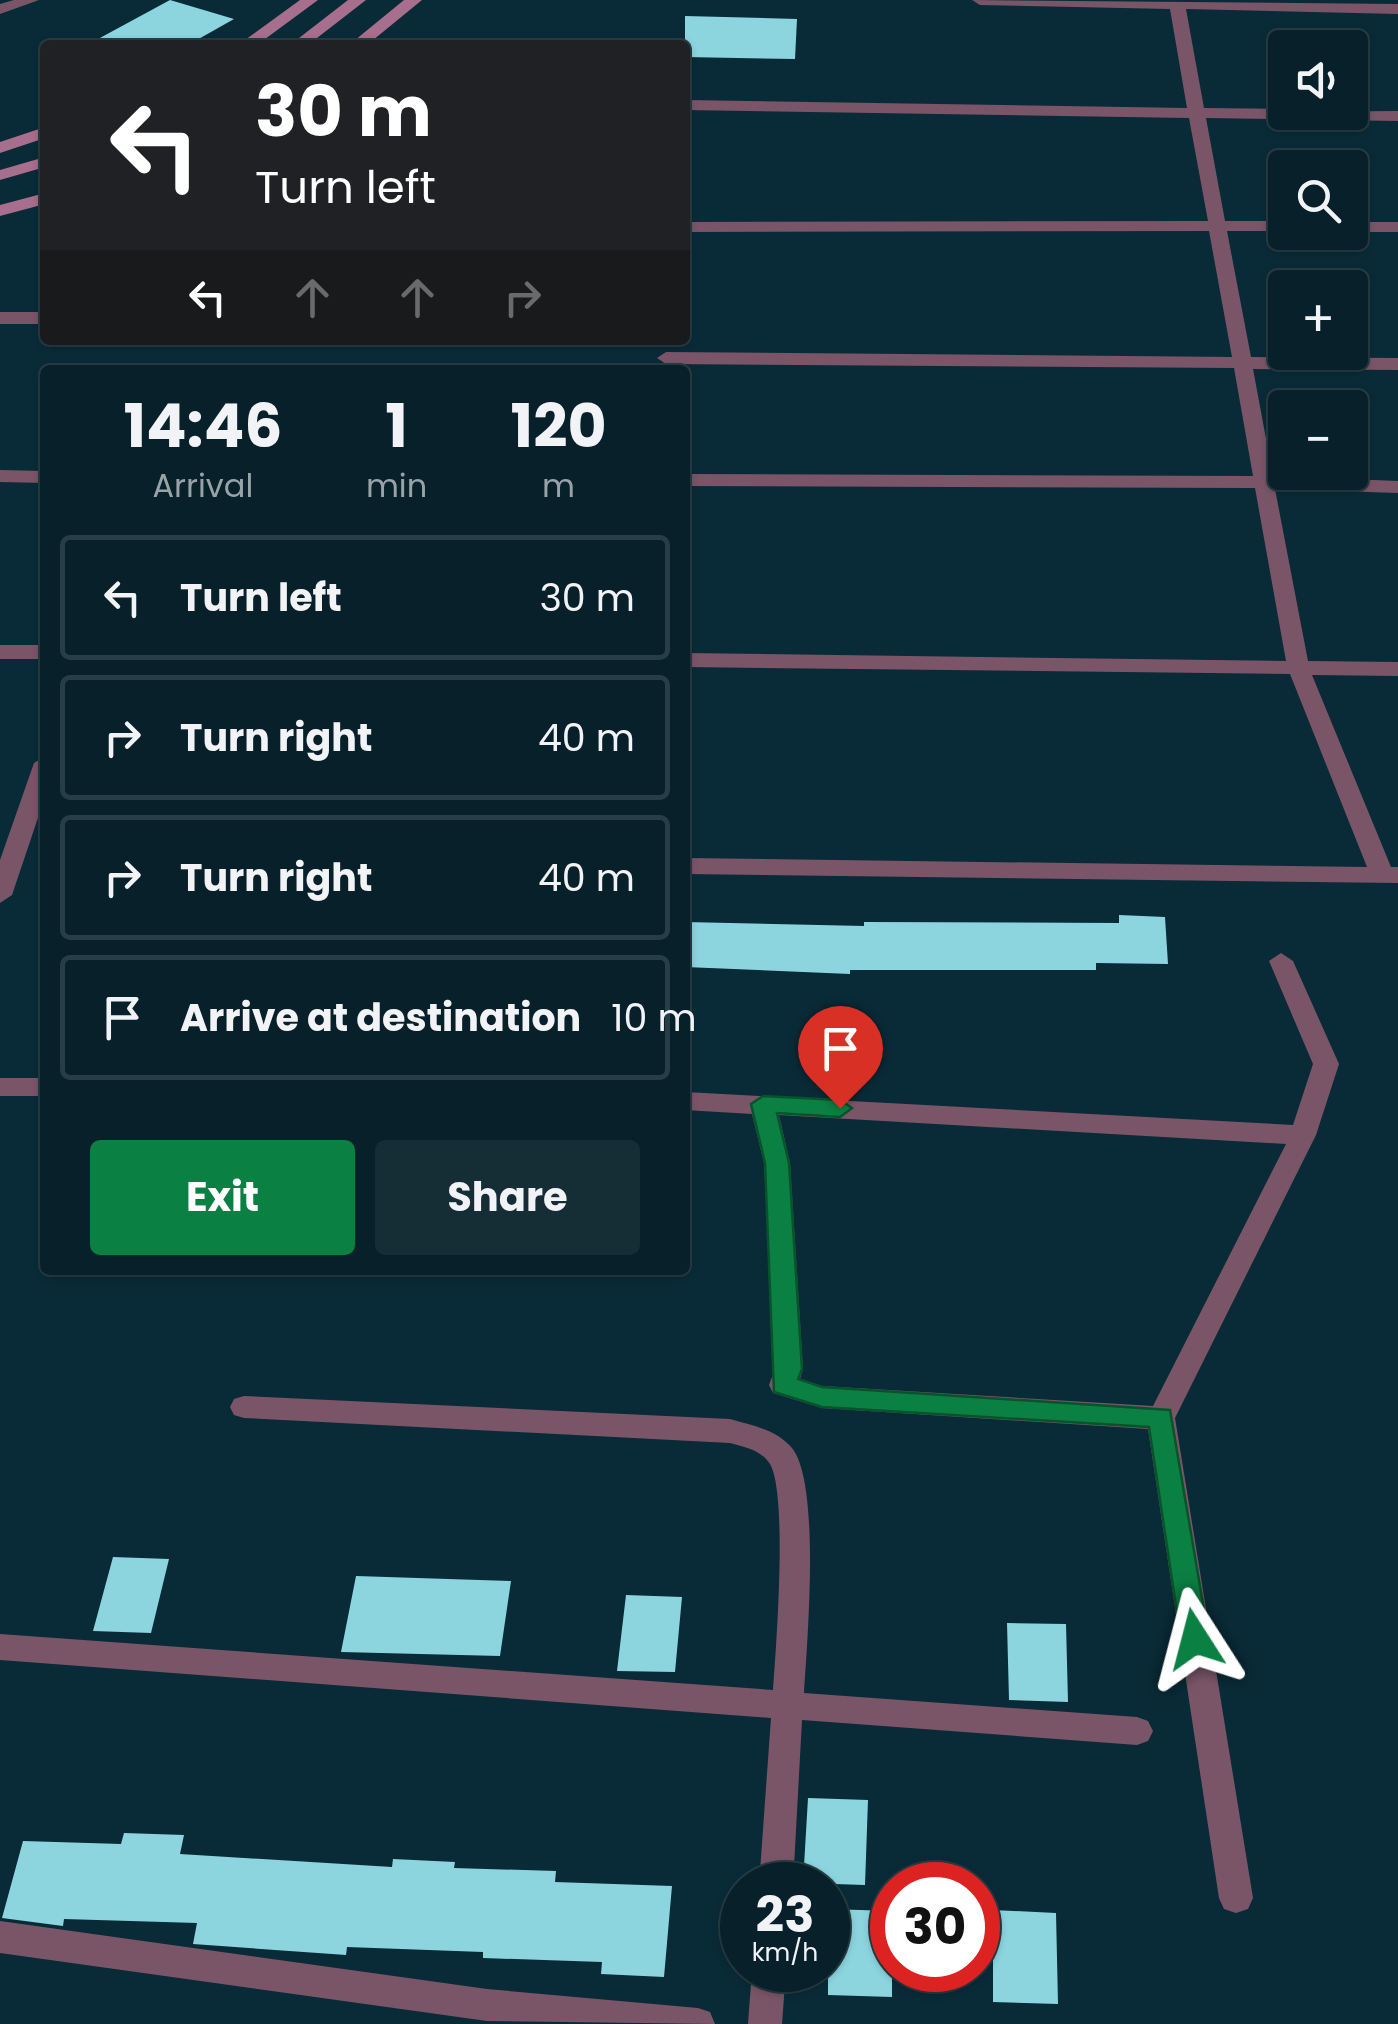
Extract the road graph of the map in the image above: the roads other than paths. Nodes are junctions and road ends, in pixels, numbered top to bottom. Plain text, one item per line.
1 (31, 0) edge
2 (310, 0) edge
3 (358, 0) edge
4 (414, 0) edge
5 (980, 0) edge
6 (1178, 5) junction
7 (0, 9) edge
8 (1398, 10) edge
9 (253, 40) edge
10 (305, 40) edge
11 (363, 40) edge
12 (690, 105) edge
13 (1195, 111) junction
14 (1398, 116) edge
15 (40, 134) edge
16 (0, 148) edge
17 (40, 163) edge
18 (0, 175) edge
19 (40, 200) edge
20 (0, 212) edge
21 (1218, 226) junction
22 (1268, 226) edge
23 (690, 227) edge
24 (1368, 227) edge
25 (1398, 227) edge
26 (0, 318) edge
27 (40, 318) edge
28 (666, 358) dead end
29 (1245, 360) junction
30 (1398, 364) edge
31 (0, 476) edge
32 (40, 477) edge
33 (690, 480) edge
34 (1262, 482) junction
35 (1398, 487) edge
36 (0, 652) edge
37 (40, 652) edge
38 (690, 660) edge
39 (1298, 668) junction
40 (1398, 669) edge
41 (40, 775) edge
42 (8, 851) edge
43 (690, 866) edge
44 (1390, 875) edge
45 (0, 895) edge
46 (1281, 961) dead end
47 (0, 1086) edge
48 (40, 1087) edge
49 (690, 1101) edge
50 (763, 1104) junction
51 (1303, 1135) junction
52 (244, 1408) dead end
53 (1160, 1418) junction
54 (0, 1647) edge
55 (790, 1705) junction
56 (1137, 1731) dead end
57 (778, 1862) edge
58 (1236, 1898) dead end
59 (0, 1937) edge
60 (767, 1992) edge
61 (485, 2015) edge
62 (698, 2024) edge
63 (765, 2024) edge

1 - 7 street
2 - 9 street
3 - 10 street
4 - 11 street
5 - 6 street
6 - 8 street
6 - 13 street
12 - 13 street
13 - 14 street
13 - 21 street
15 - 16 street
17 - 18 street
19 - 20 street
21 - 22 street
21 - 23 street
21 - 29 street
24 - 25 street
26 - 27 street
28 - 29 street
29 - 30 street
29 - 34 street
31 - 32 street
33 - 34 street
34 - 35 street
34 - 39 street
36 - 37 street
38 - 39 street
39 - 40 street
39 - 44 street
41 - 42 street
42 - 45 street
43 - 44 street
46 - 51 street
47 - 48 street
49 - 50 street
50 - 51 street
50 - 53 street
51 - 53 street
52 - 55 street
53 - 58 street
54 - 55 street
55 - 56 street
55 - 57 street
59 - 61 street
60 - 63 street
61 - 62 street

